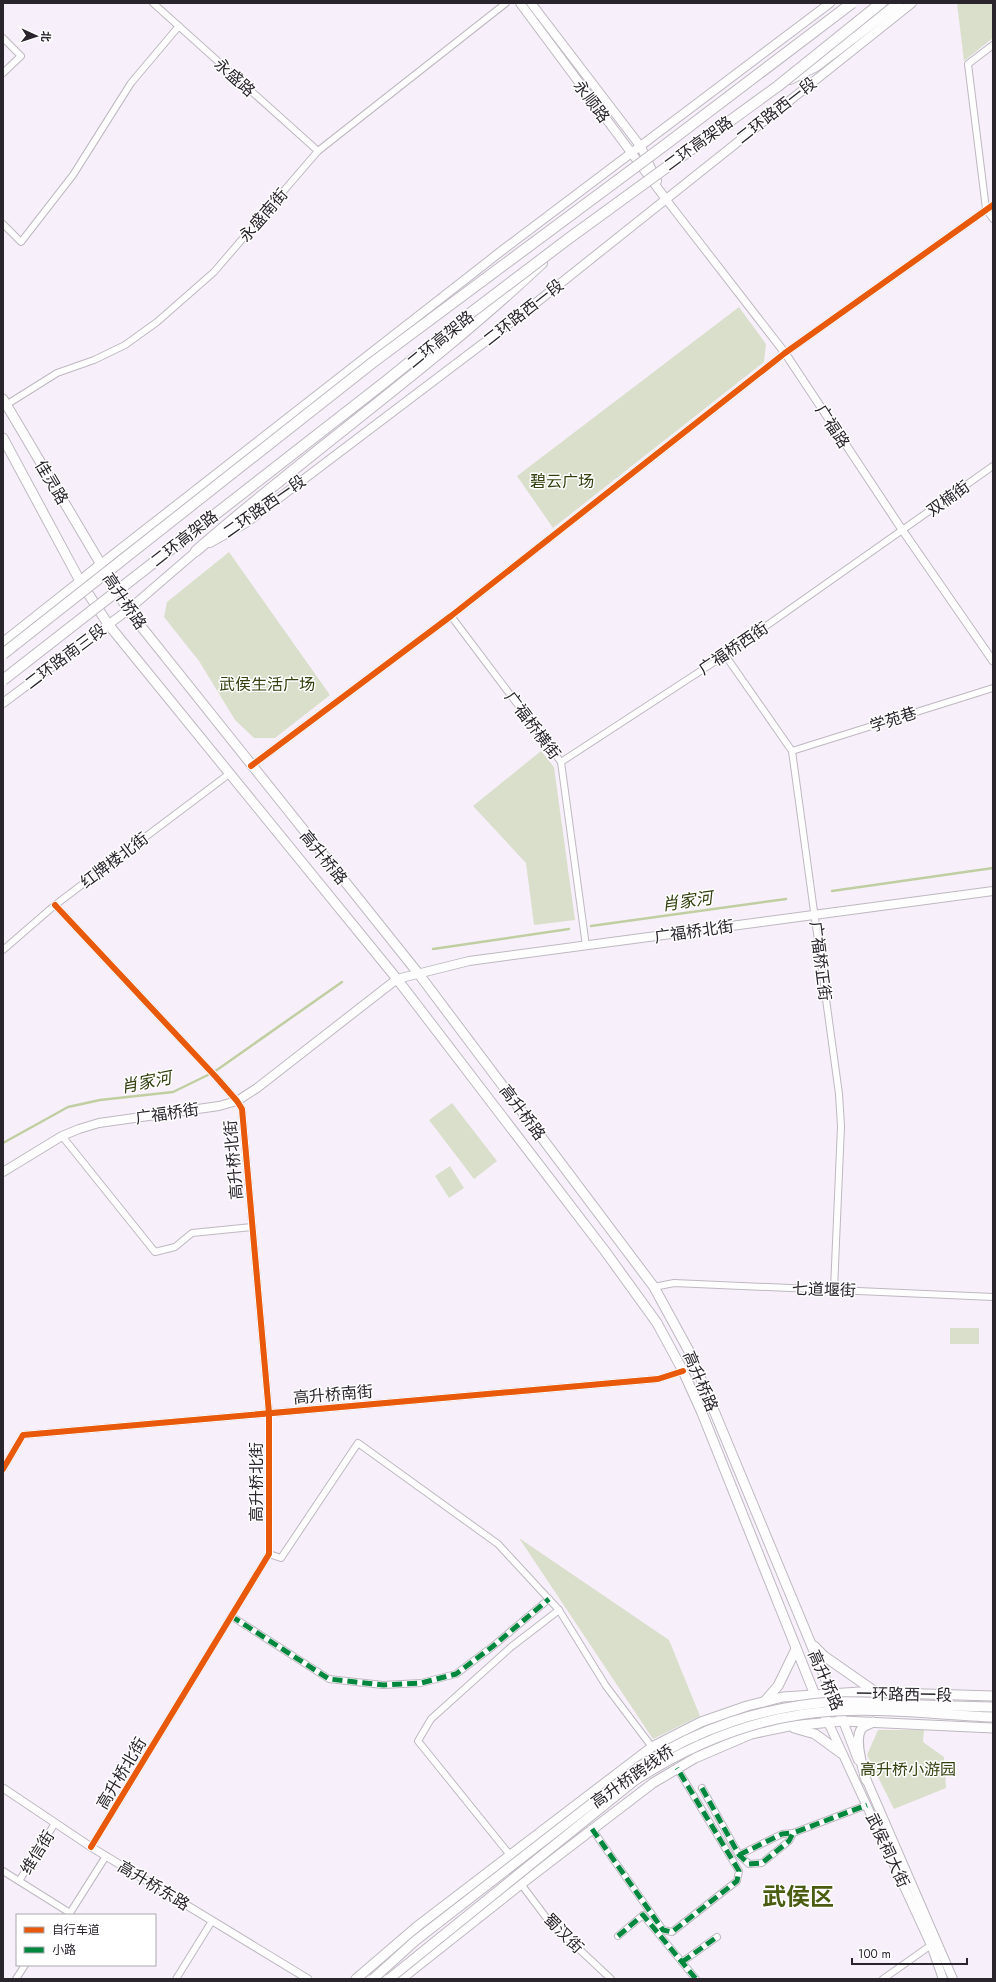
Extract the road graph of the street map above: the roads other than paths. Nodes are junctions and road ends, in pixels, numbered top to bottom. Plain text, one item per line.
1 (153, 3) edge
2 (506, 3) edge
3 (520, 3) edge
4 (531, 3) edge
5 (852, 3) edge
6 (881, 3) edge
7 (899, 3) edge
8 (912, 3) edge
9 (825, 4) edge
10 (179, 26) junction
11 (3, 38) edge
12 (993, 45) edge
13 (3, 73) edge
14 (778, 86) junction
15 (641, 147) junction
16 (318, 151) junction
17 (632, 154) junction
18 (665, 198) junction
19 (993, 205) edge
20 (986, 210) junction
21 (993, 220) edge
22 (3, 224) edge
23 (568, 239) junction
24 (785, 353) junction
25 (5, 402) edge
26 (3, 438) edge
27 (993, 466) edge
28 (902, 531) junction
29 (196, 551) junction
30 (100, 564) junction
31 (80, 581) junction
32 (128, 610) junction
33 (451, 616) junction
34 (108, 624) junction
35 (3, 642) edge
36 (3, 654) edge
37 (725, 655) junction
38 (993, 661) edge
39 (3, 680) edge
40 (993, 688) edge
41 (3, 702) edge
42 (792, 751) junction
43 (561, 762) junction
44 (251, 766) junction
45 (229, 774) junction
46 (993, 891) edge
47 (55, 905) junction
48 (815, 915) junction
49 (586, 946) junction
50 (3, 950) edge
51 (418, 973) junction
52 (397, 979) junction
53 (237, 1101) junction
54 (62, 1136) junction
55 (4, 1170) edge
56 (252, 1227) junction
57 (654, 1287) junction
58 (834, 1289) junction
59 (993, 1297) edge
60 (683, 1371) junction
61 (270, 1413) junction
62 (3, 1469) edge
63 (269, 1554) junction
64 (549, 1599) junction
65 (559, 1610) junction
66 (231, 1616) junction
67 (810, 1641) junction
68 (796, 1649) junction
69 (877, 1693) junction
70 (832, 1694) junction
71 (815, 1695) junction
72 (993, 1696) edge
73 (764, 1702) junction
74 (993, 1707) edge
75 (993, 1717) edge
76 (843, 1721) junction
77 (828, 1722) junction
78 (874, 1722) junction
79 (789, 1726) junction
80 (993, 1728) edge
81 (652, 1747) junction
82 (841, 1753) junction
83 (677, 1768) junction
84 (866, 1780) junction
85 (3, 1788) edge
86 (702, 1788) dead end
87 (867, 1805) junction
88 (55, 1823) junction
89 (592, 1829) junction
90 (793, 1833) junction
91 (91, 1847) junction
92 (739, 1855) junction
93 (106, 1856) junction
94 (510, 1856) junction
95 (3, 1871) edge
96 (19, 1881) junction
97 (521, 1884) junction
98 (212, 1921) junction
99 (618, 1936) dead end
100 (717, 1937) dead end
101 (935, 1943) junction
102 (682, 1962) junction
103 (24, 1966) edge
104 (16, 1979) edge
105 (176, 1979) edge
106 (308, 1979) edge
107 (356, 1979) edge
108 (373, 1979) edge
109 (389, 1979) edge
110 (401, 1979) edge
111 (611, 1979) edge
112 (696, 1979) edge
113 (883, 1979) edge
114 (943, 1979) edge
115 (953, 1979) edge

1 - 10 street, 永盛路
2 - 16 street, 永盛南街
3 - 17 main road, 永顺路
4 - 15 main road
5 - 36 highway, 二环高架路, bridge
6 - 14 highway, 二环高架路, bridge
7 - 14 highway, bridge
8 - 18 main road, 二环路西一段
9 - 15 main road
10 - 16 street, 永盛路
10 - 22 street
11 - 13 street
12 - 20 street
14 - 23 highway, 二环高架路, bridge
15 - 17 main road
15 - 18 main road
16 - 25 street, 永盛南街
17 - 18 main road, 永顺路
17 - 30 main road
18 - 24 street, 广福路
18 - 29 main road, 二环路西一段
19 - 20 street
20 - 21 street
20 - 24 street
23 - 29 highway, bridge
23 - 39 highway, 二环高架路, bridge
24 - 28 street, 广福路
24 - 33 street
25 - 30 main road, 佳灵路
26 - 31 main road, 佳灵路
27 - 28 street, 双楠街
28 - 37 street, 广福桥西街
28 - 38 street, 广福路
29 - 32 main road, 二环路西一段
30 - 31 main road
30 - 32 main road, 高升桥路
31 - 34 main road, 高升桥路
31 - 35 main road
32 - 34 main road, 二环路南三段
32 - 44 main road, 高升桥路
33 - 43 street, 广福桥横街
33 - 44 street
34 - 41 main road, 二环路南三段
34 - 45 main road, 高升桥路
37 - 42 street, 广福桥正街
37 - 43 street, 广福桥西街
40 - 42 street, 学苑巷
42 - 48 street, 广福桥正街
43 - 49 street, 广福桥横街
44 - 51 main road, 高升桥路
45 - 47 street, 红牌楼北街
45 - 52 main road, 高升桥路
46 - 48 main road, 广福桥北街
47 - 50 street, 红牌楼北街
47 - 53 street, 高升桥北街
48 - 49 main road, 广福桥北街
48 - 58 street, 广福桥正街
49 - 51 main road, 广福桥北街
51 - 52 main road, 广福桥北街
51 - 57 main road, 高升桥路
52 - 53 main road, 广福桥街
52 - 60 main road, 高升桥路
53 - 54 main road, 广福桥街
53 - 56 street, 高升桥北街
54 - 55 main road, 广福桥街
54 - 56 street
56 - 61 street, 高升桥北街
57 - 58 street, 七道堰街
57 - 67 main road, 高升桥路
58 - 59 street, 七道堰街
60 - 61 street, 高升桥南街
60 - 68 main road, 高升桥路
61 - 62 street, 高升桥南街
61 - 63 street, 高升桥北街
63 - 64 street
63 - 66 street, 高升桥北街
64 - 65 street
64 - 66 street
65 - 81 street
65 - 94 street
66 - 91 street, 高升桥北街
67 - 69 main road
67 - 70 main road, 高升桥路
68 - 71 main road, 高升桥路
68 - 73 main road
69 - 70 main road, 一环路西一段
69 - 72 main road, 一环路西一段
70 - 71 main road, 一环路西一段
70 - 76 main road, 高升桥路
71 - 73 main road, 一环路西一段
71 - 77 main road, 高升桥路
73 - 81 main road, 一环路西一段
74 - 108 main road, 高升桥跨线桥, bridge
75 - 109 main road, 高升桥跨线桥, bridge
76 - 77 main road, 一环路西一段
76 - 78 main road, 一环路西一段
76 - 84 main road, 武侯祠大街
77 - 79 main road, 一环路西一段
77 - 82 main road, 武侯祠大街
78 - 80 main road, 一环路西一段
78 - 84 main road
79 - 82 main road
79 - 83 main road, 一环路西一段
81 - 94 main road, 一环路西一段
82 - 87 main road, 武侯祠大街
83 - 89 main road, 一环路西一段
83 - 89 street
84 - 101 main road, 武侯祠大街
85 - 88 street, 高升桥东路
86 - 92 street
87 - 90 street
87 - 101 main road, 武侯祠大街
88 - 91 street, 高升桥东路
88 - 96 street, 维信街
89 - 97 main road, 一环路西一段
90 - 92 street
90 - 92 street
91 - 93 street, 高升桥东路
93 - 96 street, 维信街
93 - 98 street, 高升桥东路
94 - 107 main road, 一环路西一段
95 - 96 street, 维信街
97 - 110 main road, 一环路西一段
97 - 111 street, 蜀汉街
98 - 105 street
98 - 106 street, 高升桥东路
99 - 102 street
100 - 102 street
101 - 113 street
101 - 114 main road, 武侯祠大街
101 - 115 main road, 武侯祠大街
102 - 112 street
103 - 104 street

